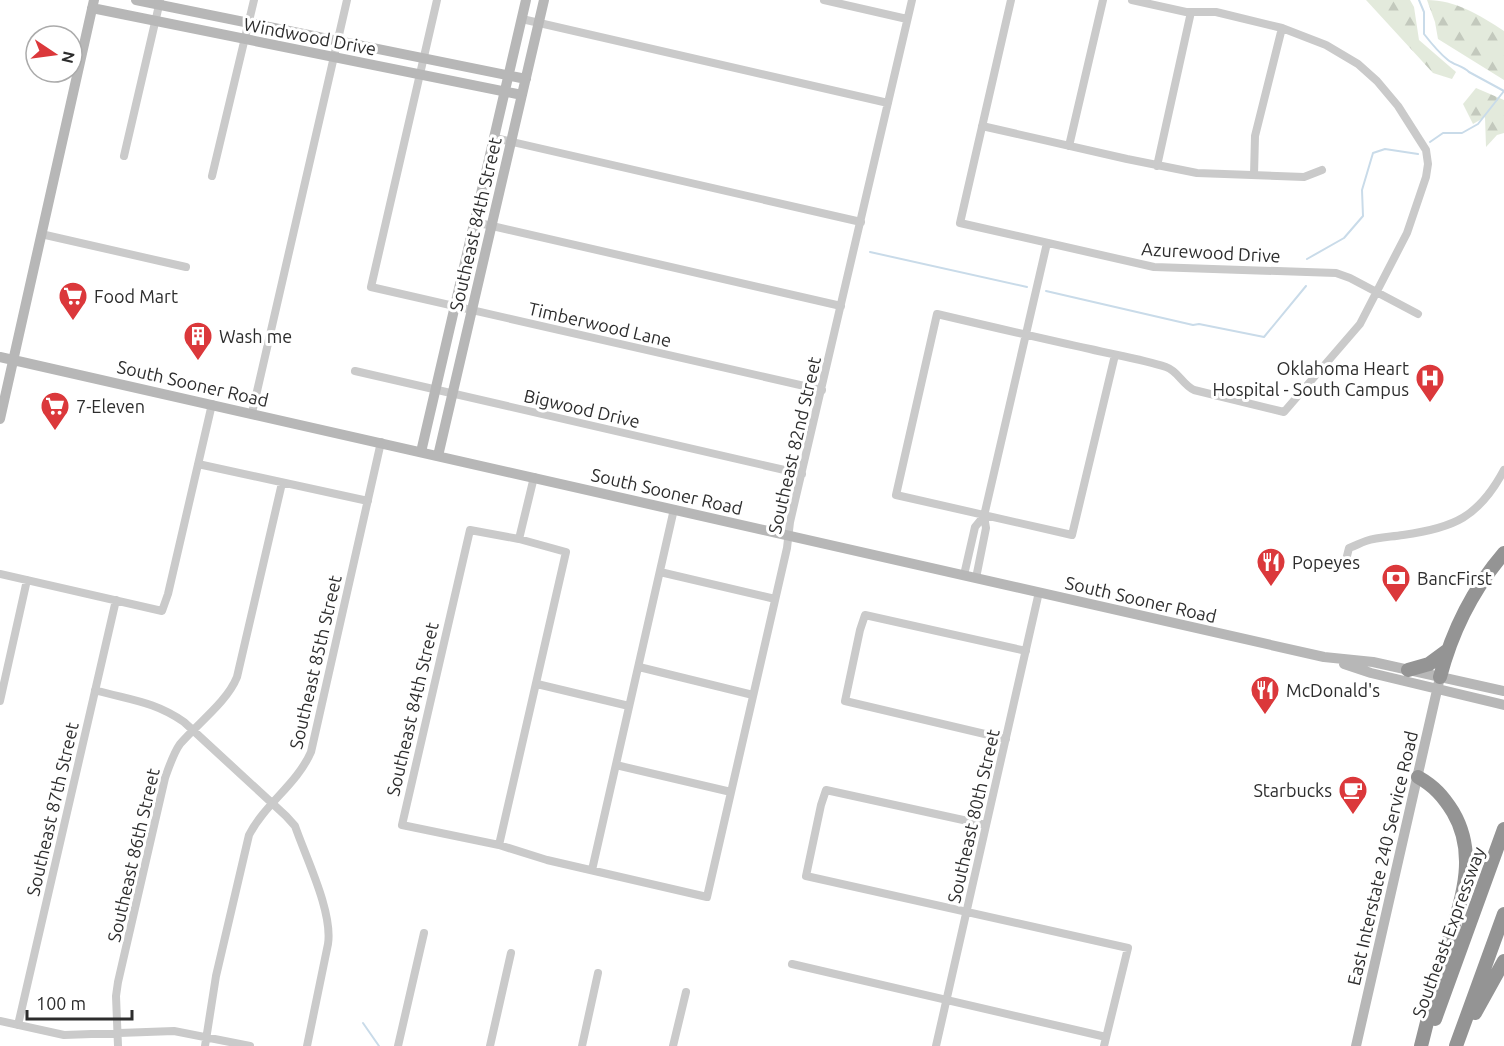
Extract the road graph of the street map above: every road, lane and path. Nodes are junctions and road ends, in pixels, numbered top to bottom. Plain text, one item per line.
1 (136, 0) edge
2 (254, 0) edge
3 (347, 0) edge
4 (437, 0) edge
5 (526, 0) edge
6 (544, 0) edge
7 (824, 0) edge
8 (912, 0) edge
9 (1011, 0) edge
10 (1103, 0) edge
11 (1131, 0) edge
12 (160, 2) edge
13 (93, 4) edge
14 (1191, 12) junction
15 (522, 19) junction
16 (907, 19) junction
17 (155, 21) junction
18 (249, 22) junction
19 (539, 23) junction
20 (1282, 28) junction
21 (246, 39) junction
22 (338, 40) junction
23 (334, 57) junction
24 (424, 58) junction
25 (420, 75) junction
26 (509, 75) junction
27 (526, 78) junction
28 (505, 92) junction
29 (522, 95) junction
30 (888, 103) junction
31 (982, 126) junction
32 (495, 138) junction
33 (512, 141) junction
34 (1069, 146) junction
35 (124, 156) dead end
36 (1157, 166) junction
37 (1322, 170) dead end
38 (1254, 175) junction
39 (212, 176) dead end
40 (475, 222) junction
41 (861, 222) junction
42 (492, 226) junction
43 (41, 234) junction
44 (1047, 243) junction
45 (186, 267) dead end
46 (1377, 292) junction
47 (455, 305) junction
48 (841, 306) junction
49 (472, 309) junction
50 (1418, 314) dead end
51 (1026, 335) junction
52 (1115, 355) junction
53 (0, 357) edge
54 (13, 360) junction
55 (355, 371) dead end
56 (435, 390) junction
57 (822, 390) junction
58 (453, 394) junction
59 (212, 404) junction
60 (252, 413) junction
61 (0, 419) edge
62 (381, 442) junction
63 (421, 452) junction
64 (438, 456) junction
65 (198, 464) junction
66 (1504, 470) edge
67 (802, 474) junction
68 (534, 477) junction
69 (282, 483) junction
70 (368, 501) junction
71 (674, 509) junction
72 (984, 516) junction
73 (789, 535) junction
74 (519, 539) junction
75 (1504, 553) edge
76 (1345, 564) dead end
77 (660, 572) junction
78 (0, 574) edge
79 (964, 575) junction
80 (976, 578) junction
81 (27, 580) junction
82 (1039, 592) junction
83 (775, 599) junction
84 (116, 600) junction
85 (1448, 650) junction
86 (1026, 651) junction
87 (1326, 658) junction
88 (639, 666) junction
89 (1408, 670) junction
90 (537, 684) junction
91 (1438, 684) junction
92 (95, 690) junction
93 (1504, 691) edge
94 (753, 695) junction
95 (0, 701) edge
96 (1504, 705) edge
97 (629, 706) junction
98 (194, 731) junction
99 (1006, 739) junction
100 (616, 765) junction
101 (1418, 777) junction
102 (731, 792) junction
103 (272, 803) junction
104 (986, 825) junction
105 (1504, 830) edge
106 (500, 845) junction
107 (592, 870) junction
108 (966, 912) junction
109 (1504, 914) edge
110 (424, 933) dead end
111 (511, 953) dead end
112 (1504, 961) edge
113 (792, 964) dead end
114 (598, 973) dead end
115 (686, 993) dead end
116 (946, 1000) junction
117 (0, 1021) edge
118 (18, 1025) junction
119 (118, 1032) junction
120 (1106, 1036) junction
121 (207, 1037) junction
122 (1456, 1044) edge
123 (118, 1046) edge
124 (205, 1046) edge
125 (250, 1046) edge
126 (307, 1046) edge
127 (398, 1046) edge
128 (490, 1046) edge
129 (582, 1046) edge
130 (674, 1046) edge
131 (936, 1046) edge
132 (1104, 1046) edge
133 (1356, 1046) edge
134 (1423, 1046) edge

1 - 12 street, Windwood Drive
2 - 18 street
3 - 22 street
4 - 24 street
5 - 15 street, Southeast 84th Street
6 - 19 street, Southeast 84th Street
7 - 16 street
8 - 16 street, Southeast 82nd Street
9 - 31 street
10 - 34 street
11 - 14 street
12 - 17 street
12 - 18 street, Windwood Drive
13 - 17 street, Windwood Drive
13 - 43 street
14 - 20 street
14 - 36 street
15 - 19 street
15 - 26 street, Southeast 84th Street
16 - 30 street, Southeast 82nd Street
17 - 21 street, Windwood Drive
17 - 35 street
18 - 21 street
18 - 22 street, Windwood Drive
19 - 27 street, Southeast 84th Street
19 - 30 street
20 - 38 street
20 - 46 street
21 - 23 street, Windwood Drive
21 - 39 street
22 - 23 street
22 - 24 street, Windwood Drive
23 - 25 street, Windwood Drive
23 - 60 street
24 - 25 street
24 - 26 street, Windwood Drive
25 - 28 street, Windwood Drive
25 - 47 street, Timberwood Lane
26 - 27 street, Windwood Drive
26 - 28 street, Southeast 84th Street
27 - 29 street, Southeast 84th Street
28 - 29 street, Windwood Drive
28 - 32 street, Southeast 84th Street
29 - 33 street, Southeast 84th Street
30 - 41 street, Southeast 82nd Street
31 - 34 street
31 - 44 street, Azurewood Drive
32 - 33 street
32 - 40 street, Southeast 84th Street
33 - 41 street
33 - 42 street, Southeast 84th Street
34 - 36 street
36 - 38 street
37 - 38 street
40 - 42 street
40 - 47 street, Southeast 84th Street
41 - 48 street, Southeast 82nd Street
42 - 48 street
42 - 49 street, Southeast 84th Street
43 - 45 street
43 - 54 street
44 - 46 street, Azurewood Drive
44 - 51 street
46 - 50 street, Azurewood Drive
46 - 52 street
47 - 49 street, Timberwood Lane
47 - 56 street, Southeast 84th Street
48 - 57 street, Southeast 82nd Street
49 - 57 street, Timberwood Lane
49 - 58 street, Southeast 84th Street
51 - 52 street
51 - 72 street
51 - 72 street
52 - 72 street
53 - 54 street, South Sooner Road
54 - 59 street, South Sooner Road
54 - 61 street
55 - 56 street, Bigwood Drive
56 - 58 street, Bigwood Drive
56 - 63 street, Southeast 84th Street
57 - 67 street, Southeast 82nd Street
58 - 64 street, Southeast 84th Street
58 - 67 street, Bigwood Drive
59 - 60 street, South Sooner Road
59 - 65 street
60 - 62 street, South Sooner Road
62 - 63 street, South Sooner Road
62 - 70 street, Southeast 85th Street
63 - 64 street, South Sooner Road
64 - 68 street, South Sooner Road
65 - 69 street
65 - 84 street
66 - 76 street
67 - 73 street, Southeast 82nd Street
68 - 71 street, South Sooner Road
68 - 74 street
69 - 70 street
69 - 98 street, Southeast 86th Street
70 - 103 street, Southeast 85th Street
71 - 73 street, South Sooner Road
71 - 77 street
72 - 79 street
72 - 80 street
73 - 79 street, South Sooner Road
73 - 83 street, Southeast 82nd Street
74 - 90 street
74 - 106 street, Southeast 84th Street
75 - 85 highway
77 - 83 street
77 - 88 street
78 - 81 street
79 - 80 street, South Sooner Road
80 - 82 street, South Sooner Road
81 - 84 street
81 - 95 street
82 - 86 street, Southeast 80th Street
82 - 87 street, South Sooner Road
83 - 94 street, Southeast 82nd Street
84 - 92 street, Southeast 87th Street
85 - 89 highway
85 - 91 highway
86 - 99 street, Southeast 80th Street
86 - 99 street
87 - 89 street, South Sooner Road
87 - 91 street, South Sooner Road
88 - 94 street
88 - 97 street
89 - 91 street, South Sooner Road
90 - 97 street
90 - 106 street
91 - 93 street, South Sooner Road
91 - 96 street, South Sooner Road
91 - 101 street, East Interstate 240 Service Road
92 - 98 street
92 - 118 street, Southeast 87th Street
94 - 102 street, Southeast 82nd Street
97 - 100 street
98 - 103 street
98 - 119 street, Southeast 86th Street
99 - 104 street, Southeast 80th Street
100 - 102 street
100 - 107 street
101 - 133 street, East Interstate 240 Service Road
101 - 134 highway
102 - 107 street, Southeast 82nd Street
103 - 121 street, Southeast 85th Street
103 - 126 street
104 - 108 street, Southeast 80th Street
104 - 108 street
105 - 134 highway, Southeast Expressway
106 - 107 street
108 - 116 street, Southeast 80th Street
108 - 120 street
109 - 122 highway
110 - 127 street
111 - 128 street
112 - 122 highway
113 - 116 street
114 - 129 street
115 - 130 street
116 - 120 street
116 - 131 street, Southeast 80th Street
117 - 118 street
118 - 119 street
119 - 121 street
119 - 123 street, Southeast 86th Street
120 - 132 street
121 - 124 street, Southeast 85th Street
121 - 125 street

